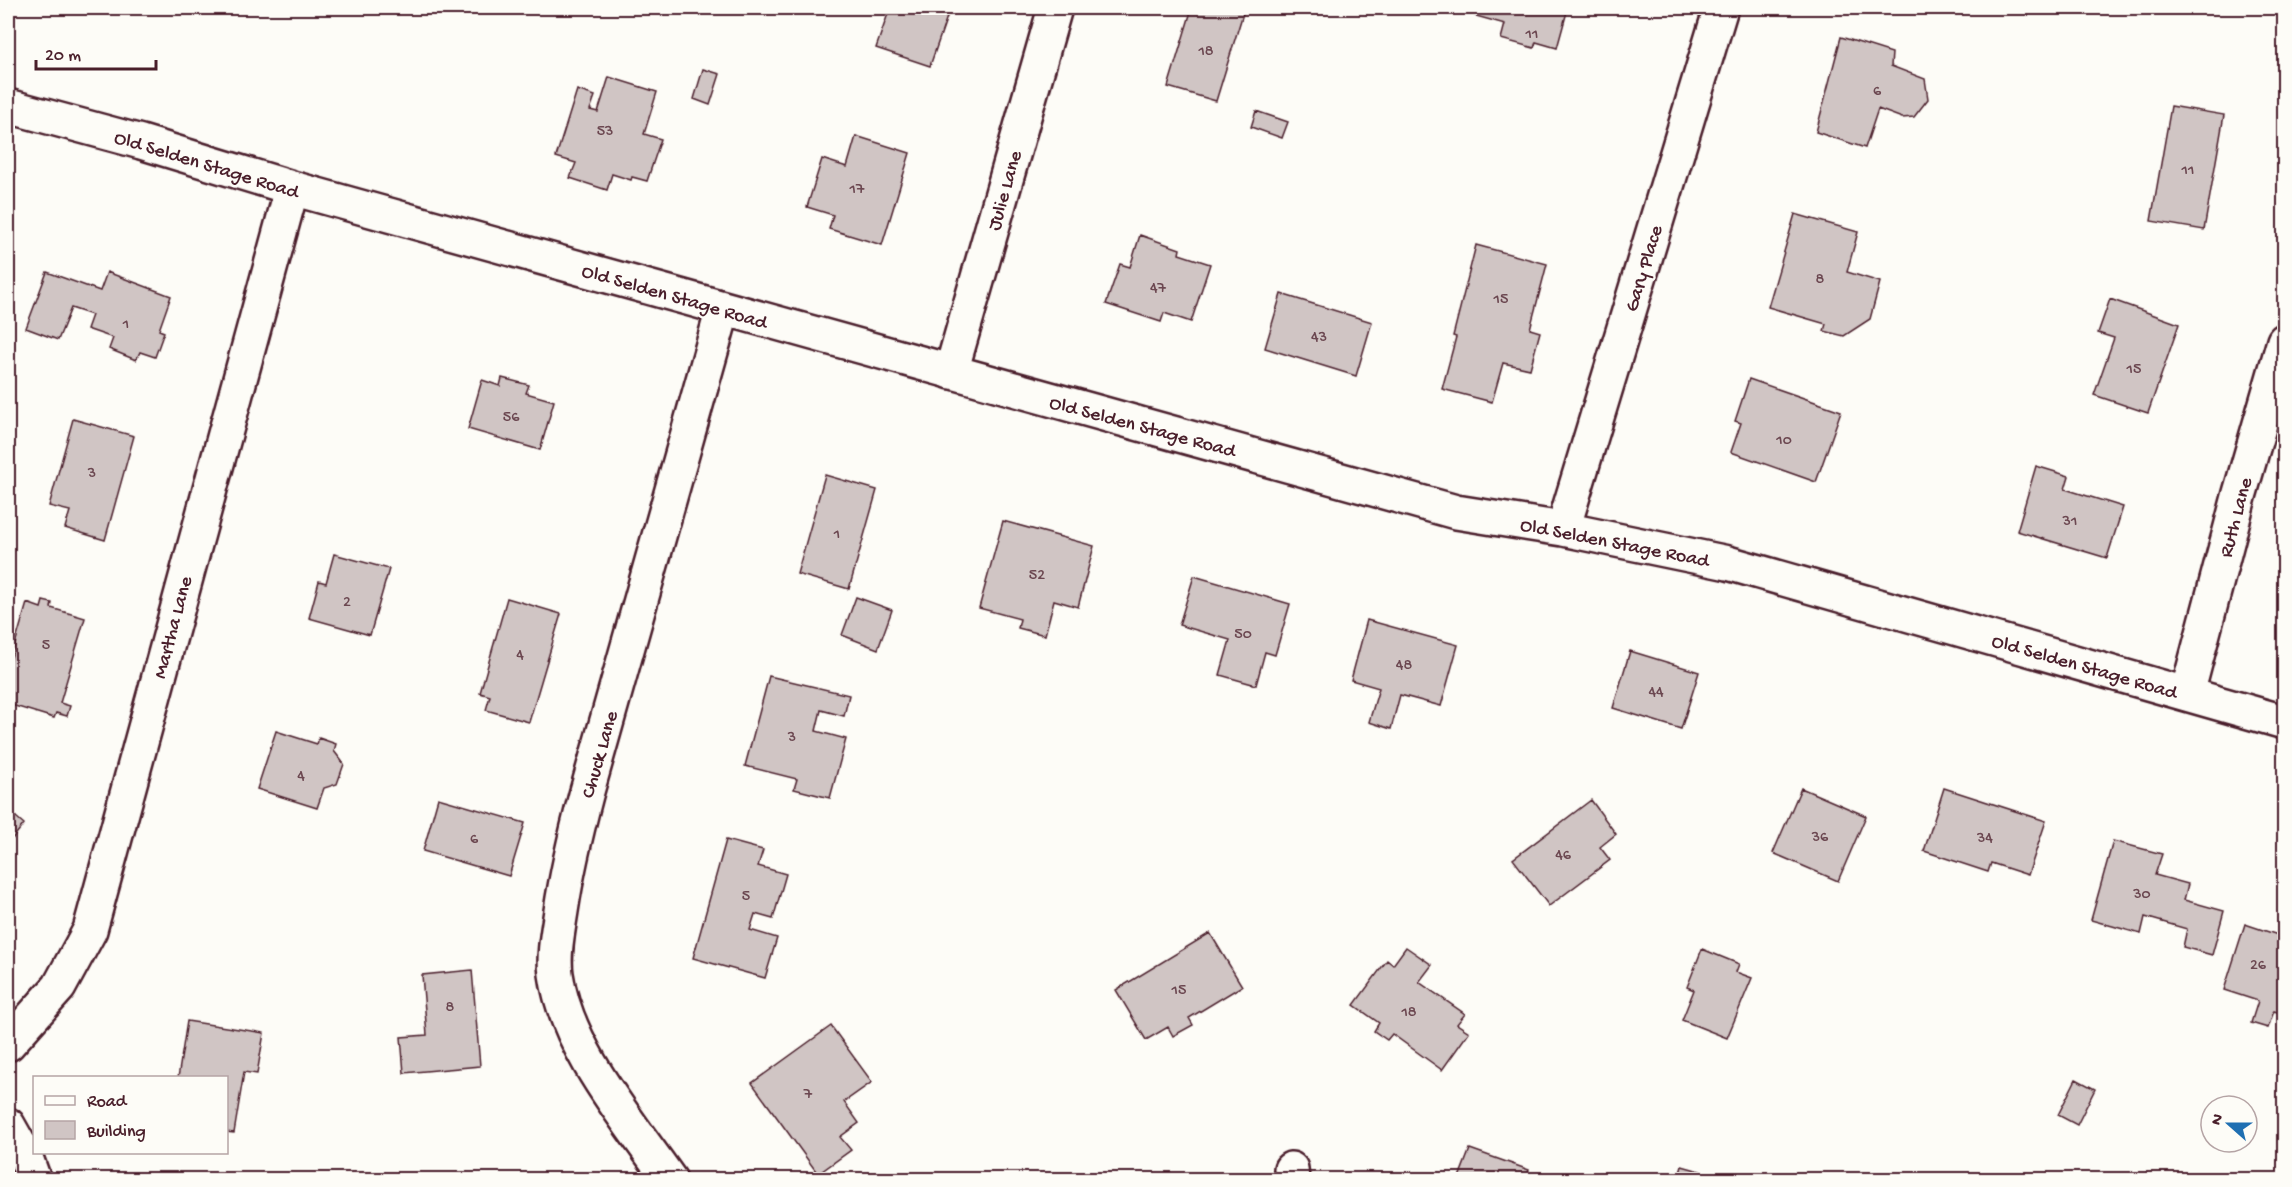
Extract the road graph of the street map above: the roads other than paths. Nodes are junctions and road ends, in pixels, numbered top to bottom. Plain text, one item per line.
1 (1055, 8) edge
2 (1721, 8) edge
3 (8, 106) edge
4 (292, 189) junction
5 (723, 309) junction
6 (2284, 342) edge
7 (951, 372) junction
8 (1563, 529) junction
9 (2187, 694) junction
10 (2284, 722) edge
11 (8, 1044) edge
12 (8, 1125) edge
13 (34, 1179) edge
14 (670, 1179) edge

1 - 7 street, Julie Lane
2 - 8 street, Gary Place
3 - 4 street, Old Selden Stage Road
4 - 5 street, Old Selden Stage Road
4 - 11 street, Martha Lane
5 - 7 street, Old Selden Stage Road
5 - 14 street, Chuck Lane
6 - 9 street, Ruth Lane
7 - 8 street, Old Selden Stage Road
8 - 9 street, Old Selden Stage Road
9 - 10 street, Old Selden Stage Road
12 - 13 street

